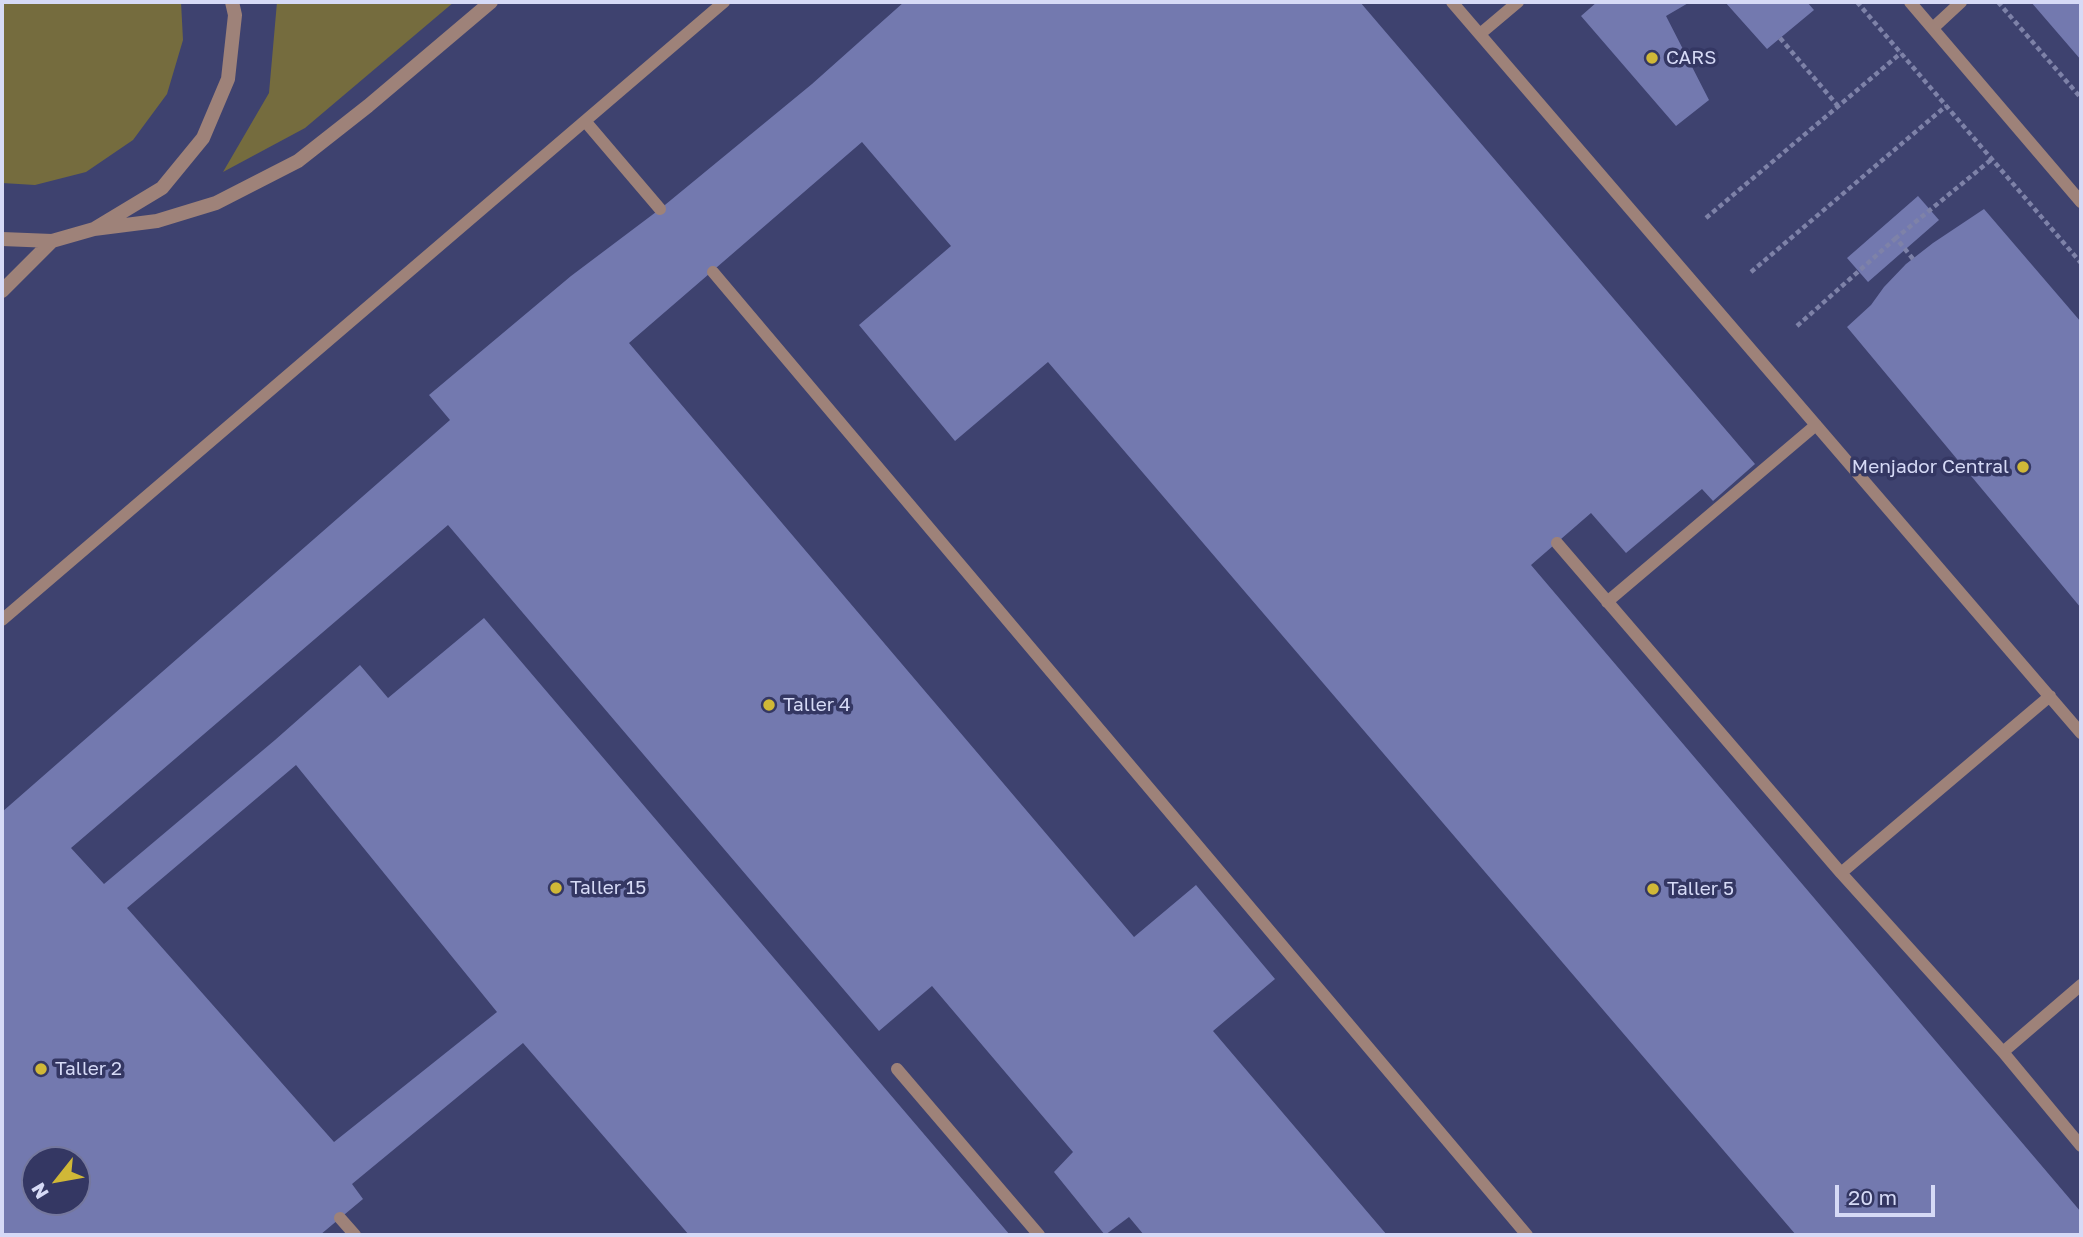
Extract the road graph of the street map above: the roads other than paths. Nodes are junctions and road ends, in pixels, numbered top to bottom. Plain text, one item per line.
1 (232, 2) edge
2 (491, 2) edge
3 (724, 2) edge
4 (1452, 2) edge
5 (1518, 2) edge
6 (1910, 2) edge
7 (1961, 2) edge
8 (1933, 28) junction
9 (1480, 34) junction
10 (585, 121) junction
11 (2081, 202) edge
12 (660, 209) dead end
13 (94, 229) junction
14 (2, 239) edge
15 (51, 241) junction
16 (713, 272) dead end
17 (2, 291) edge
18 (1816, 425) junction
19 (1558, 543) dead end
20 (1607, 602) junction
21 (2, 620) edge
22 (2050, 696) junction
23 (2081, 733) edge
24 (1842, 873) junction
25 (2081, 985) edge
26 (2003, 1052) junction
27 (897, 1069) dead end
28 (2081, 1146) edge
29 (340, 1218) dead end
30 (355, 1235) edge
31 (1038, 1235) edge
32 (1527, 1235) edge

1 - 13 street
2 - 13 street
3 - 10 lane
4 - 9 lane
5 - 9 lane
6 - 8 lane
7 - 8 lane
8 - 11 lane
9 - 18 lane
10 - 12 lane
10 - 21 lane
13 - 15 street
14 - 15 street
15 - 17 street
16 - 32 lane
18 - 20 lane
18 - 22 lane
19 - 20 lane
20 - 24 lane
22 - 23 lane
22 - 24 lane
24 - 26 lane
25 - 26 lane
26 - 28 lane
27 - 31 lane
29 - 30 lane

